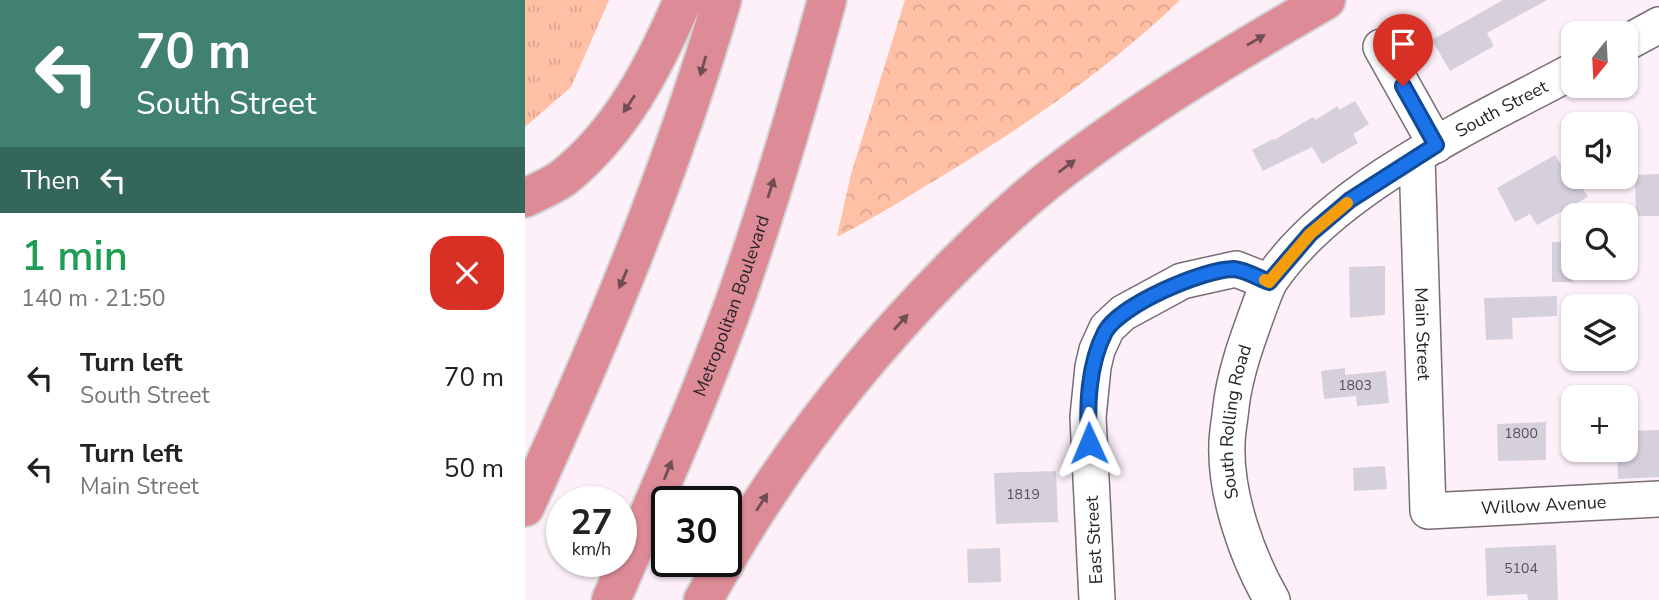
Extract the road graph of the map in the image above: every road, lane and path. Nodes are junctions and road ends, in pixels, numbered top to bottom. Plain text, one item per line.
1 (683, 0) edge
2 (722, 0) edge
3 (827, 0) edge
4 (1326, 0) edge
5 (1659, 25) edge
6 (1638, 36) edge
7 (1381, 47) dead end
8 (1561, 77) edge
9 (1426, 150) junction
10 (525, 198) edge
11 (1269, 282) junction
12 (1659, 499) edge
13 (525, 507) edge
14 (1428, 511) joint
15 (742, 536) edge
16 (717, 577) edge
17 (611, 600) edge
18 (703, 600) edge
19 (1097, 600) edge
20 (1272, 600) edge

1 -> 10 highway
2 -> 13 highway
17 -> 3 highway, Metropolitan Boulevard
15 -> 4 highway
5 - 6 street
7 - 9 street, Main Street
8 - 9 street, South Street
9 - 11 street, South Street
9 - 14 street, Main Street
11 - 19 street, East Street
11 - 20 street, South Rolling Road
12 - 14 street, Willow Avenue
16 - 18 highway

